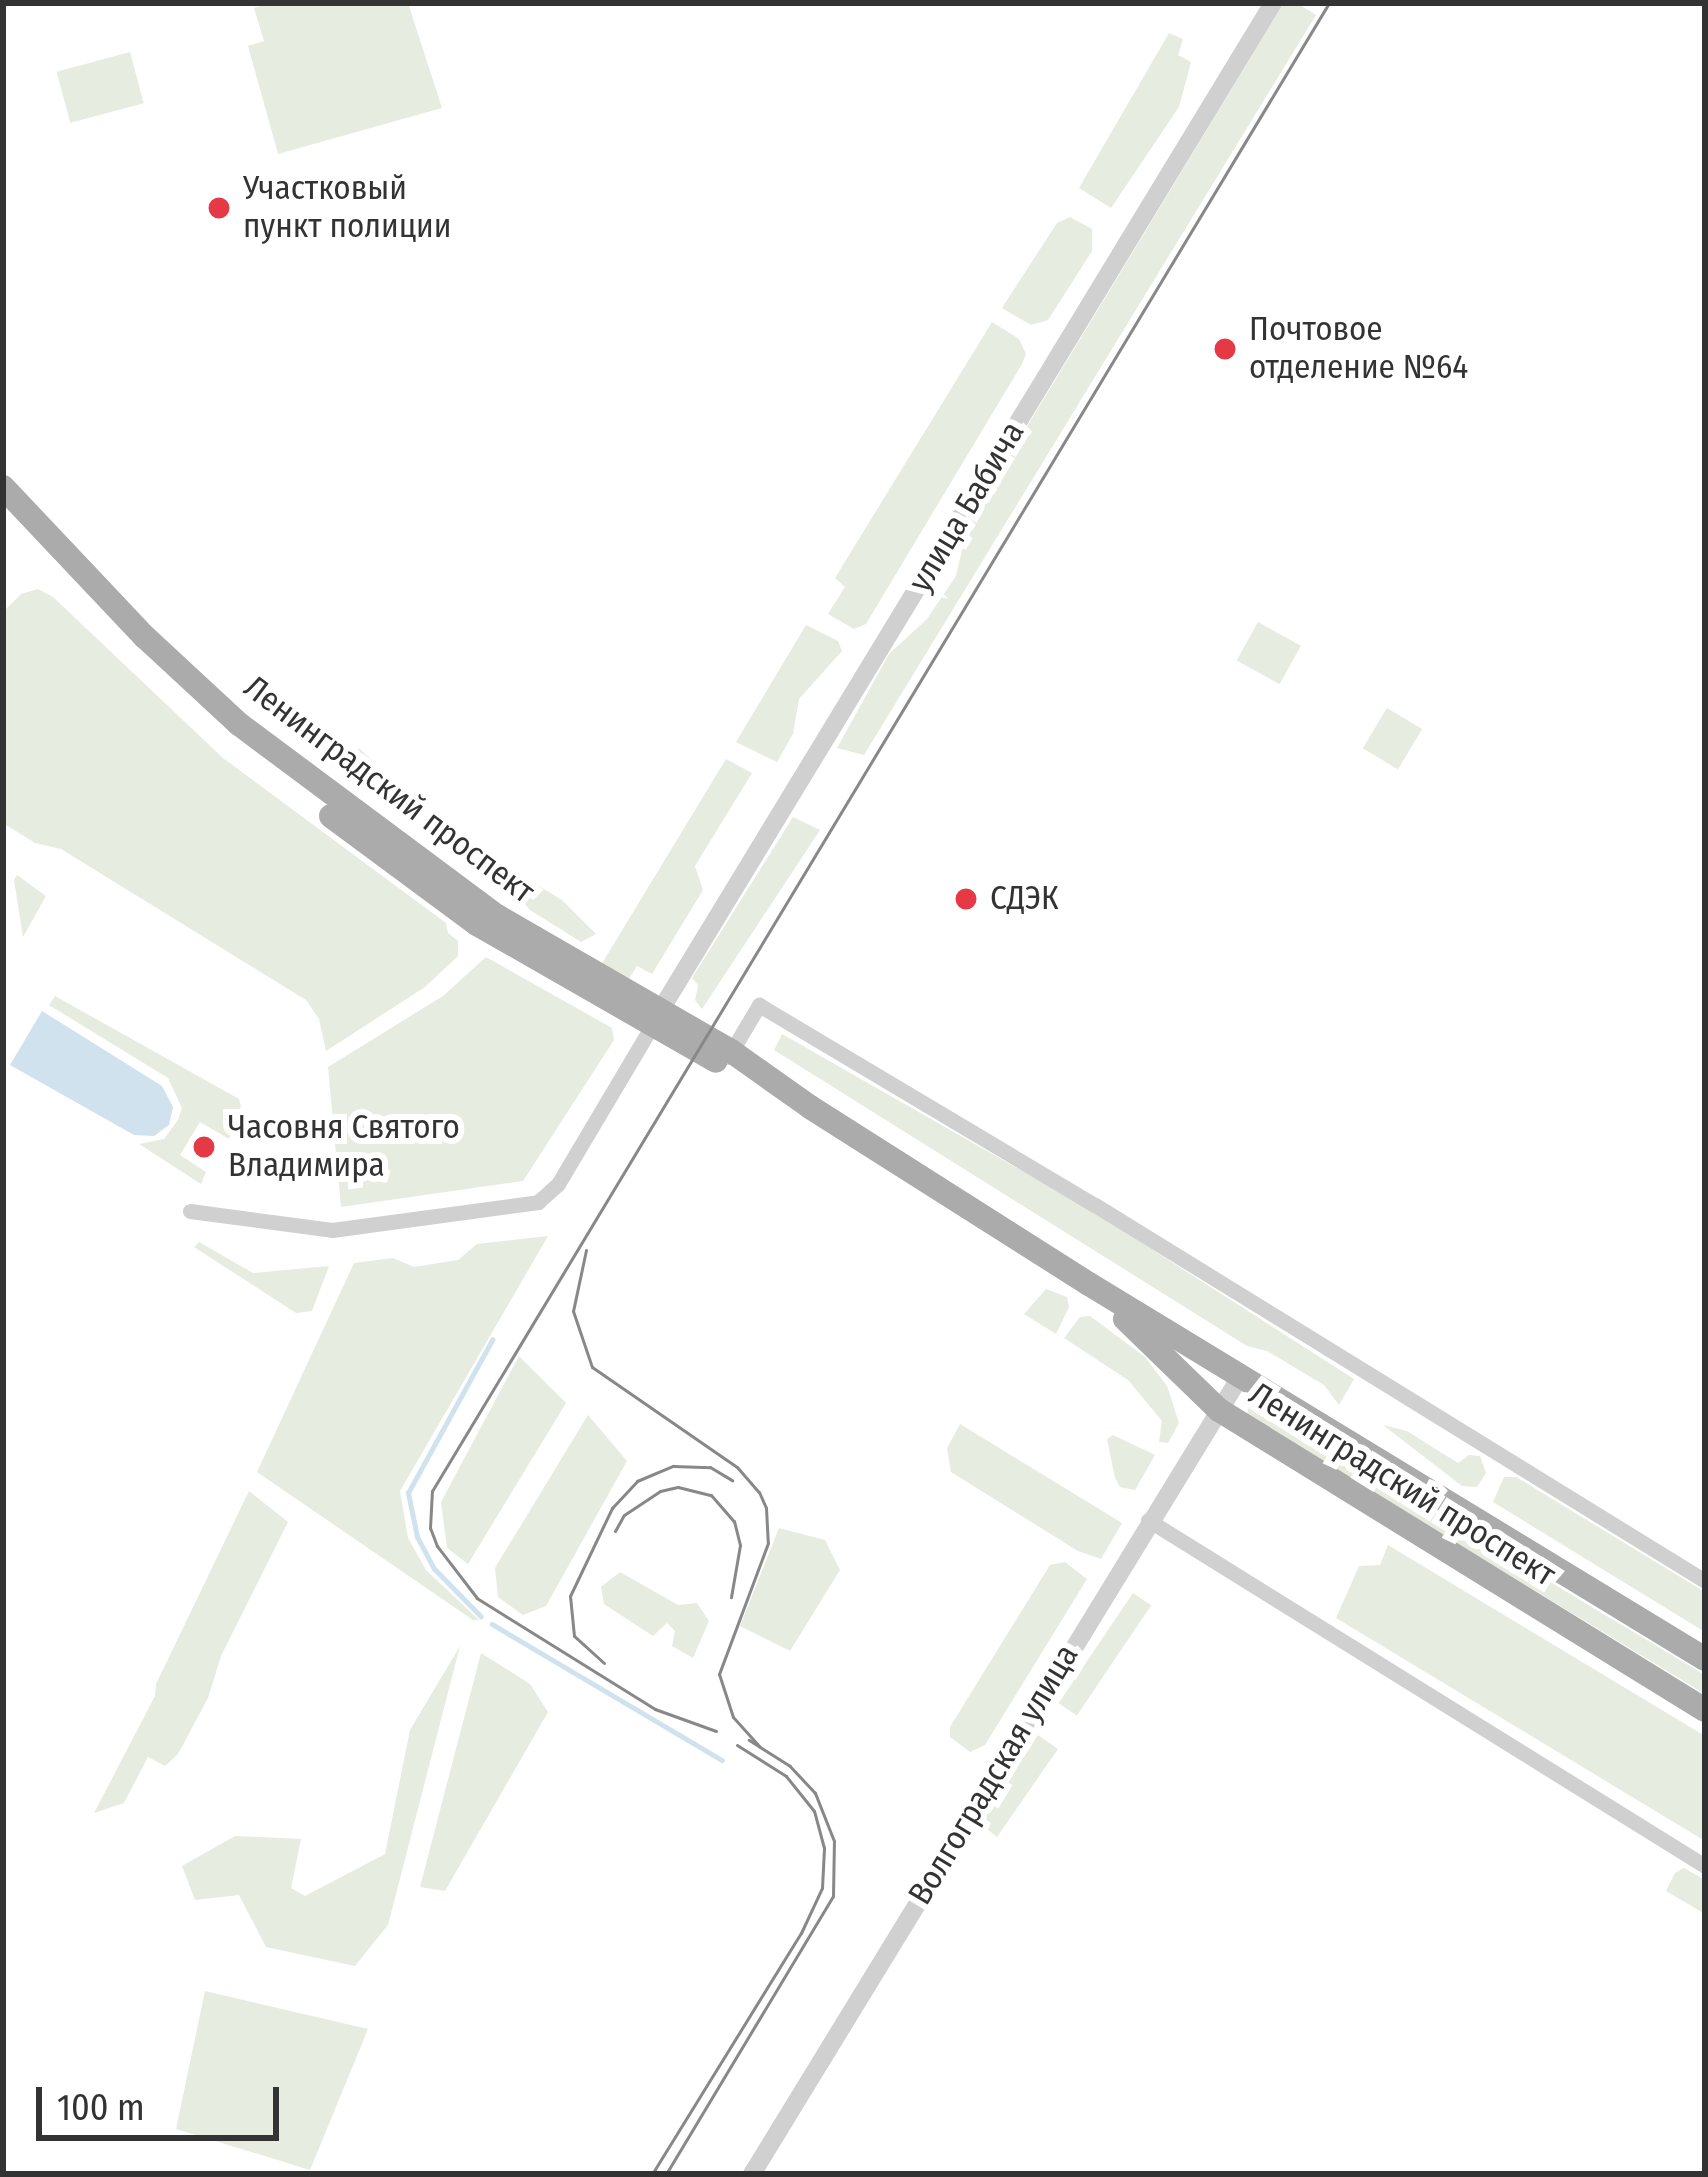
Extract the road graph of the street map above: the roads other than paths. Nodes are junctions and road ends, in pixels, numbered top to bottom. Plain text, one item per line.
1 (1273, 3) edge
2 (3, 487) edge
3 (3, 511) edge
4 (656, 1019) junction
5 (727, 1058) junction
6 (190, 1210) dead end
7 (1089, 1284) junction
8 (1240, 1377) junction
9 (1219, 1409) junction
10 (1148, 1520) junction
11 (1705, 1581) edge
12 (1705, 1659) edge
13 (1705, 1710) edge
14 (1705, 1866) edge
15 (752, 2174) edge

1 - 4 street, улица Бабича
2 - 4 main road, Ленинградский проспект
3 - 4 main road, Ленинградский проспект
4 - 5 main road, Ленинградский проспект
4 - 6 street
5 - 7 main road, Ленинградский проспект
5 - 11 street
7 - 8 main road, Ленинградский проспект
7 - 9 main road, Ленинградский проспект
8 - 9 street, Волгоградская улица
8 - 12 main road, Ленинградский проспект
9 - 10 street, Волгоградская улица
9 - 13 main road, Ленинградский проспект
10 - 14 street
10 - 15 street, Волгоградская улица

